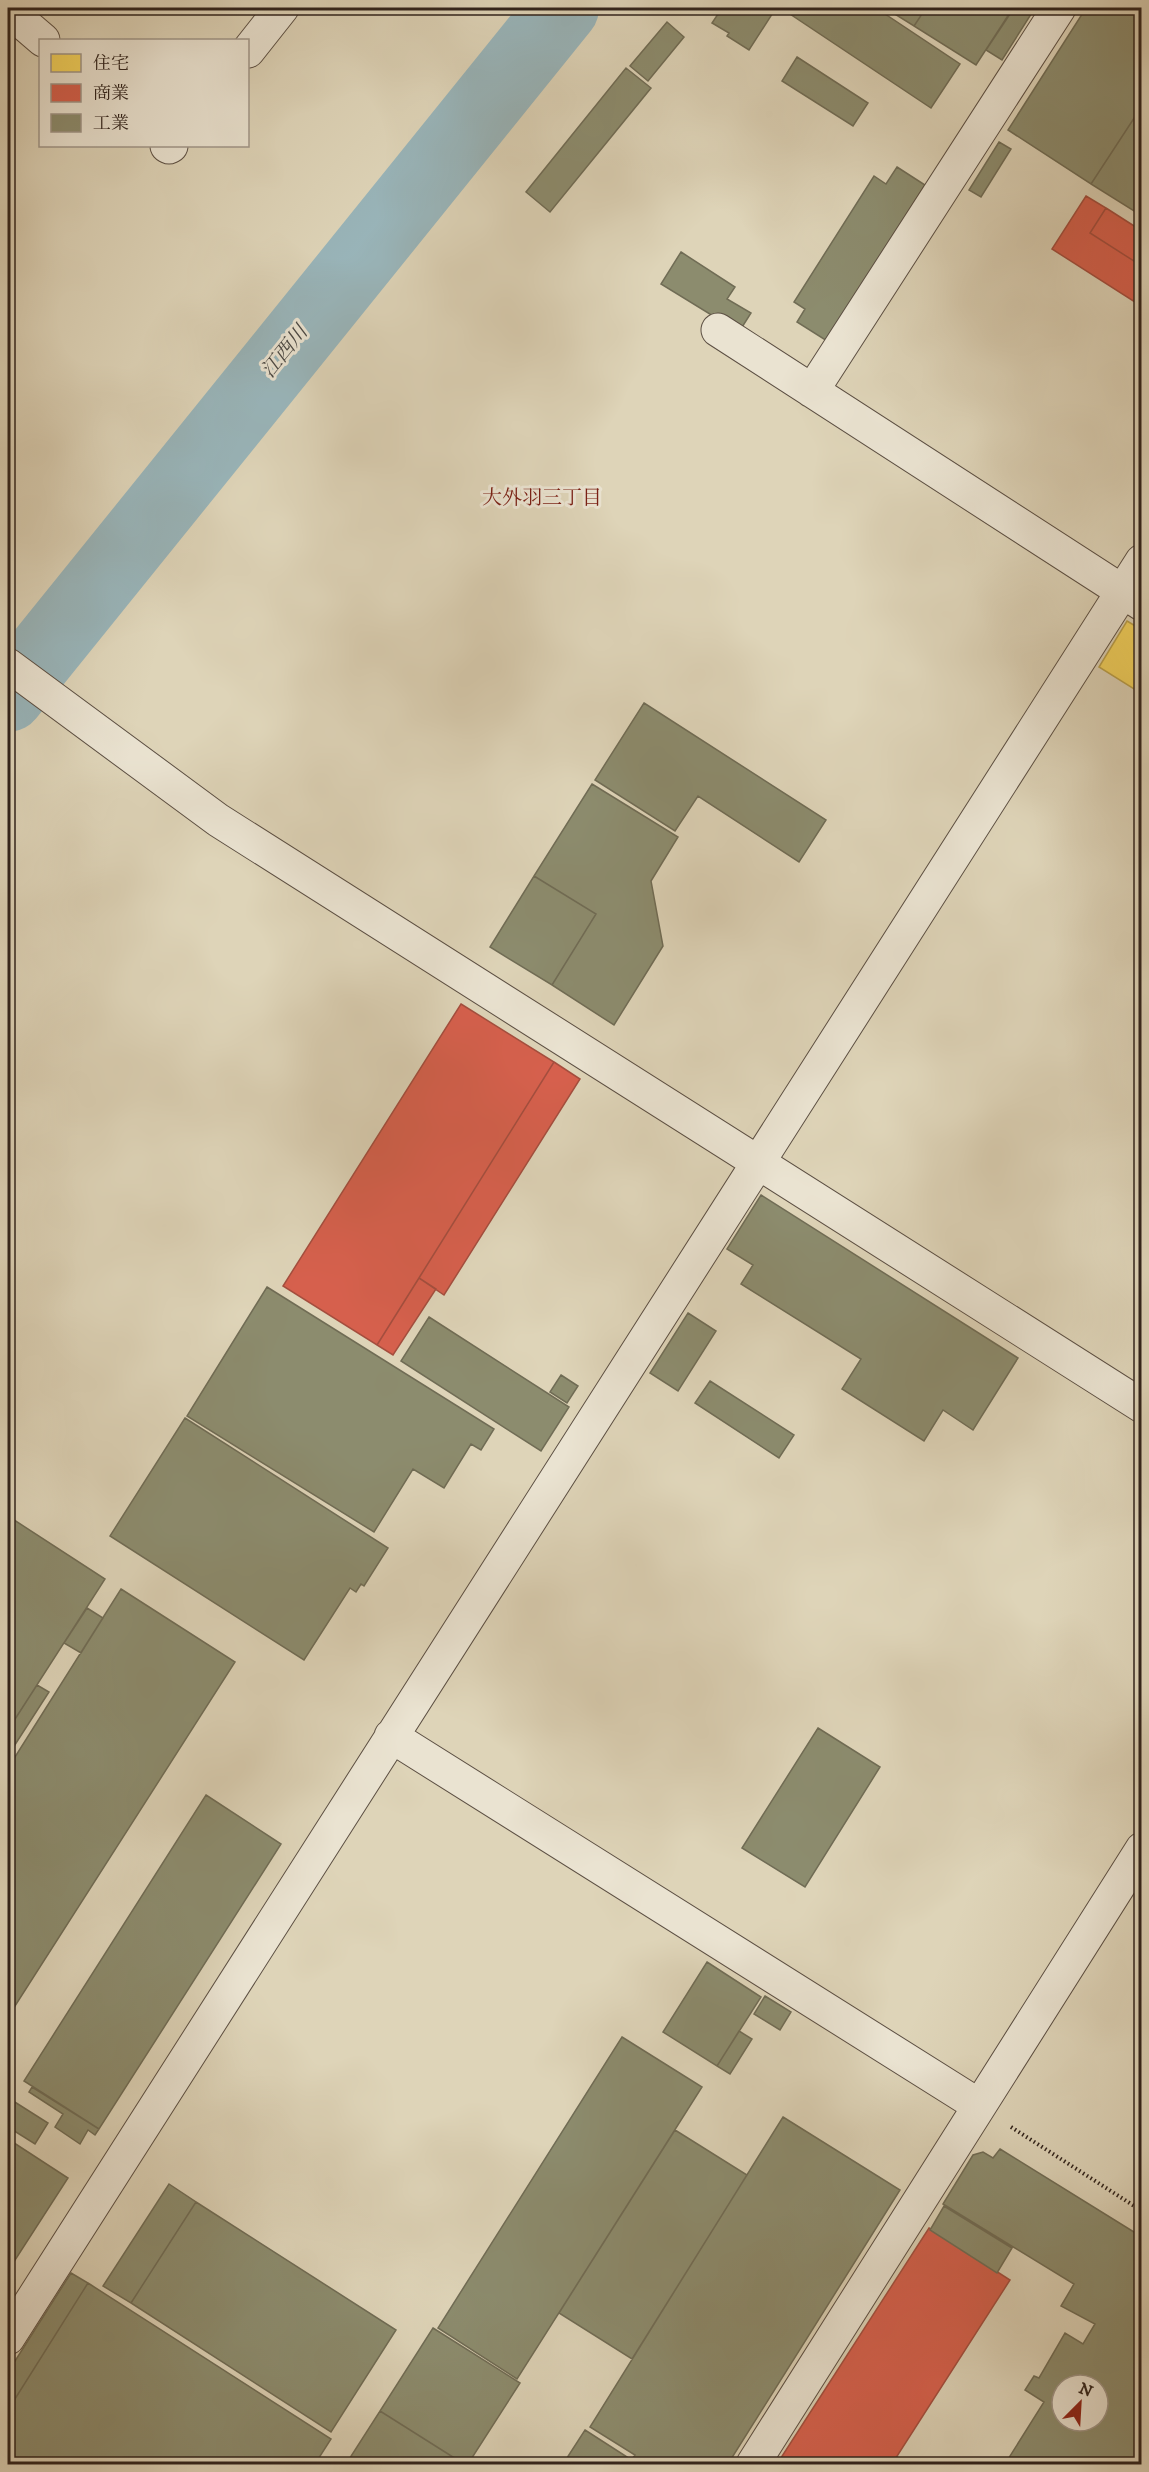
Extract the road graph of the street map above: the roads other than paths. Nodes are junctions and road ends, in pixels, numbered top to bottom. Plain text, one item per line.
1 (282, 8) edge
2 (1059, 8) edge
3 (8, 10) edge
4 (42, 39) edge
5 (249, 50) edge
6 (718, 330) dead end
7 (812, 391) junction
8 (1142, 561) edge
9 (1132, 598) edge
10 (8, 664) edge
11 (758, 1161) junction
12 (1142, 1406) edge
13 (391, 1736) junction
14 (1142, 1849) edge
15 (978, 2105) junction
16 (8, 2338) edge
17 (753, 2464) edge

1 - 5 street
2 - 7 street
3 - 4 street
6 - 7 street
7 - 9 street
8 - 9 street
9 - 11 street
10 - 11 street
11 - 12 street
11 - 13 street
13 - 15 street
13 - 16 street
14 - 15 street
15 - 17 street

